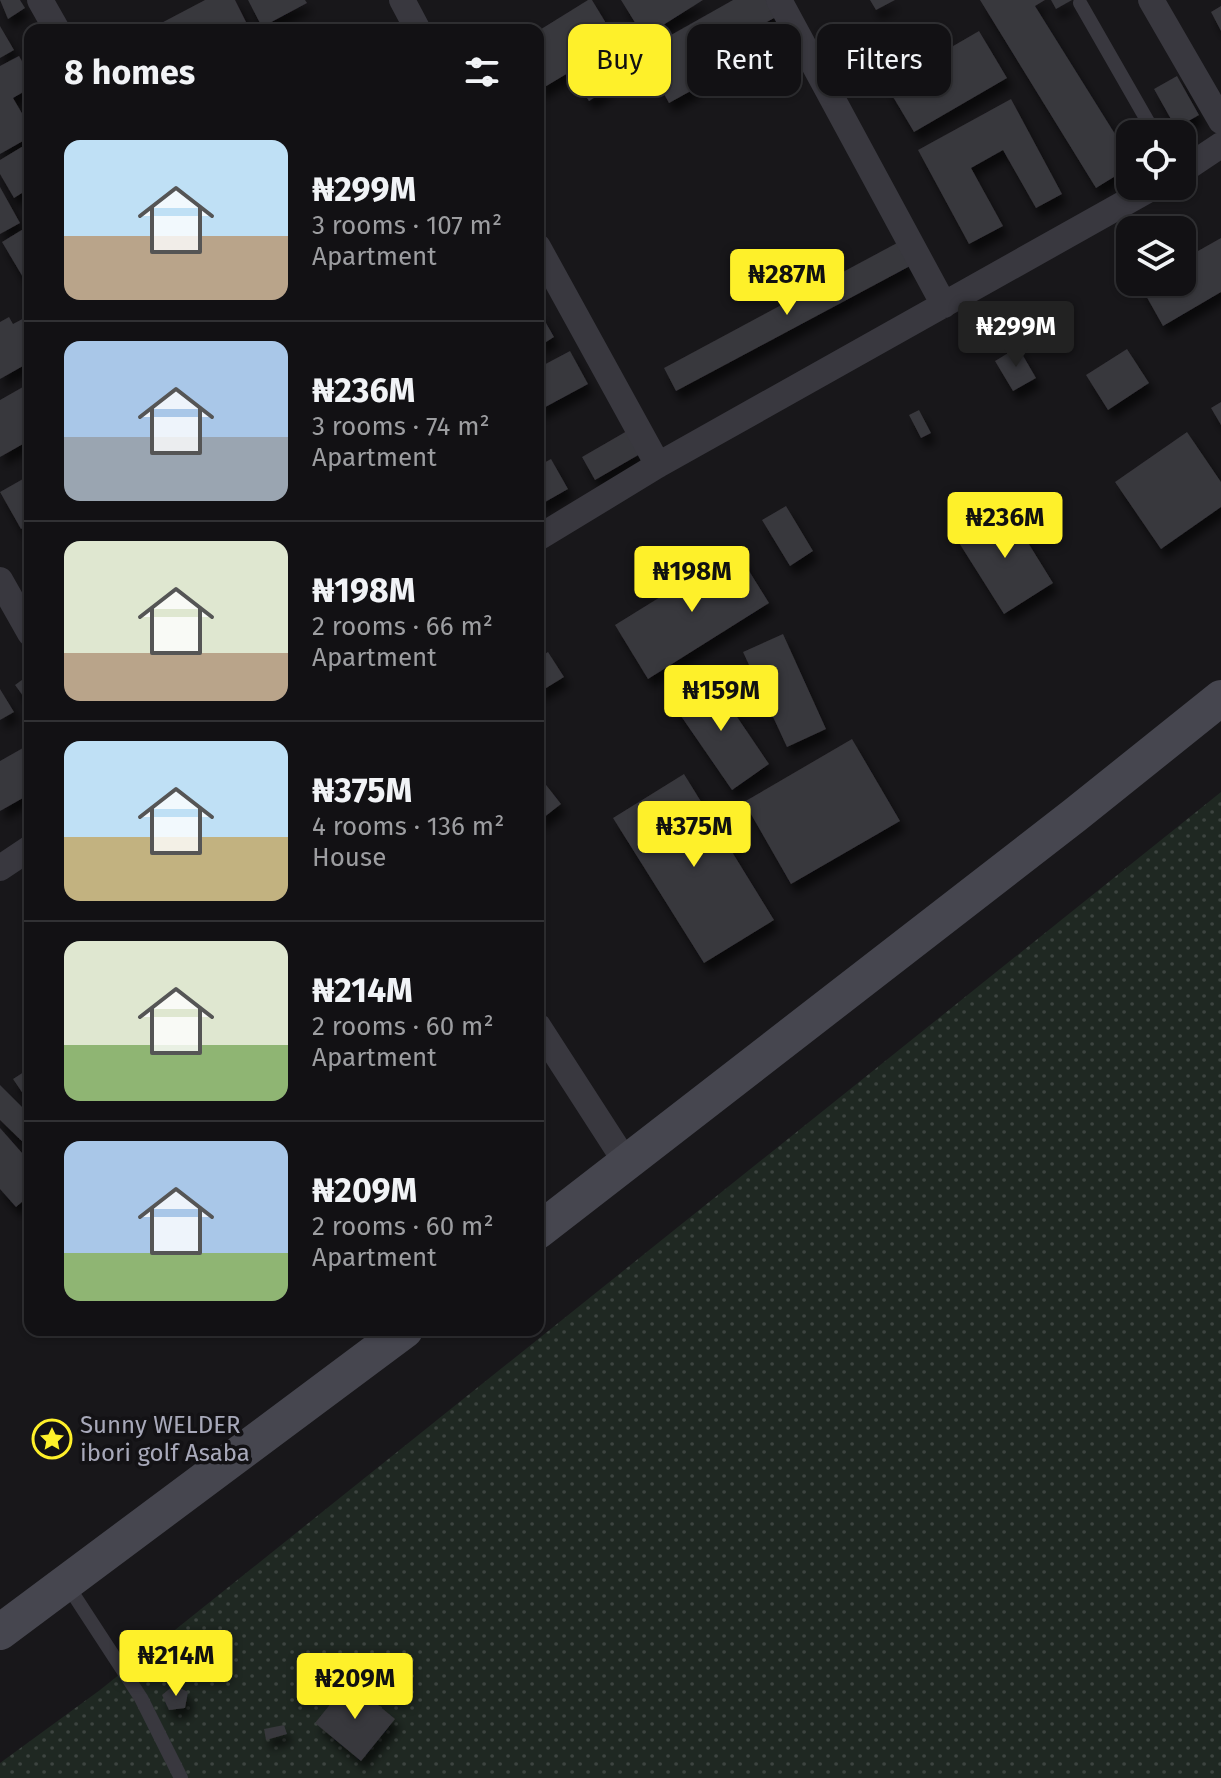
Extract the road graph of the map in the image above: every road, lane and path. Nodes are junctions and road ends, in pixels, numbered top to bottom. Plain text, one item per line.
1 (40, 0) edge
2 (402, 0) edge
3 (779, 0) edge
4 (1151, 0) edge
5 (1080, 3) dead end
6 (54, 24) edge
7 (415, 24) edge
8 (1147, 120) edge
9 (1221, 121) edge
10 (1221, 145) edge
11 (1196, 162) edge
12 (1130, 200) edge
13 (544, 258) edge
14 (944, 305) junction
15 (658, 465) junction
16 (544, 534) edge
17 (0, 580) edge
18 (24, 622) edge
19 (1221, 698) edge
20 (24, 852) edge
21 (0, 868) edge
22 (544, 1035) edge
23 (627, 1164) junction
24 (544, 1226) edge
25 (397, 1336) edge
26 (66, 1582) junction
27 (0, 1632) edge
28 (181, 1778) edge

1 - 6 street
2 - 7 street
3 - 14 street
4 - 9 street
5 - 8 lane
10 - 11 street
12 - 14 street
13 - 15 street
14 - 15 street
15 - 16 street
17 - 18 street
19 - 23 main road
20 - 21 street
22 - 23 street
23 - 24 main road
25 - 26 main road
26 - 27 main road
26 - 28 lane

